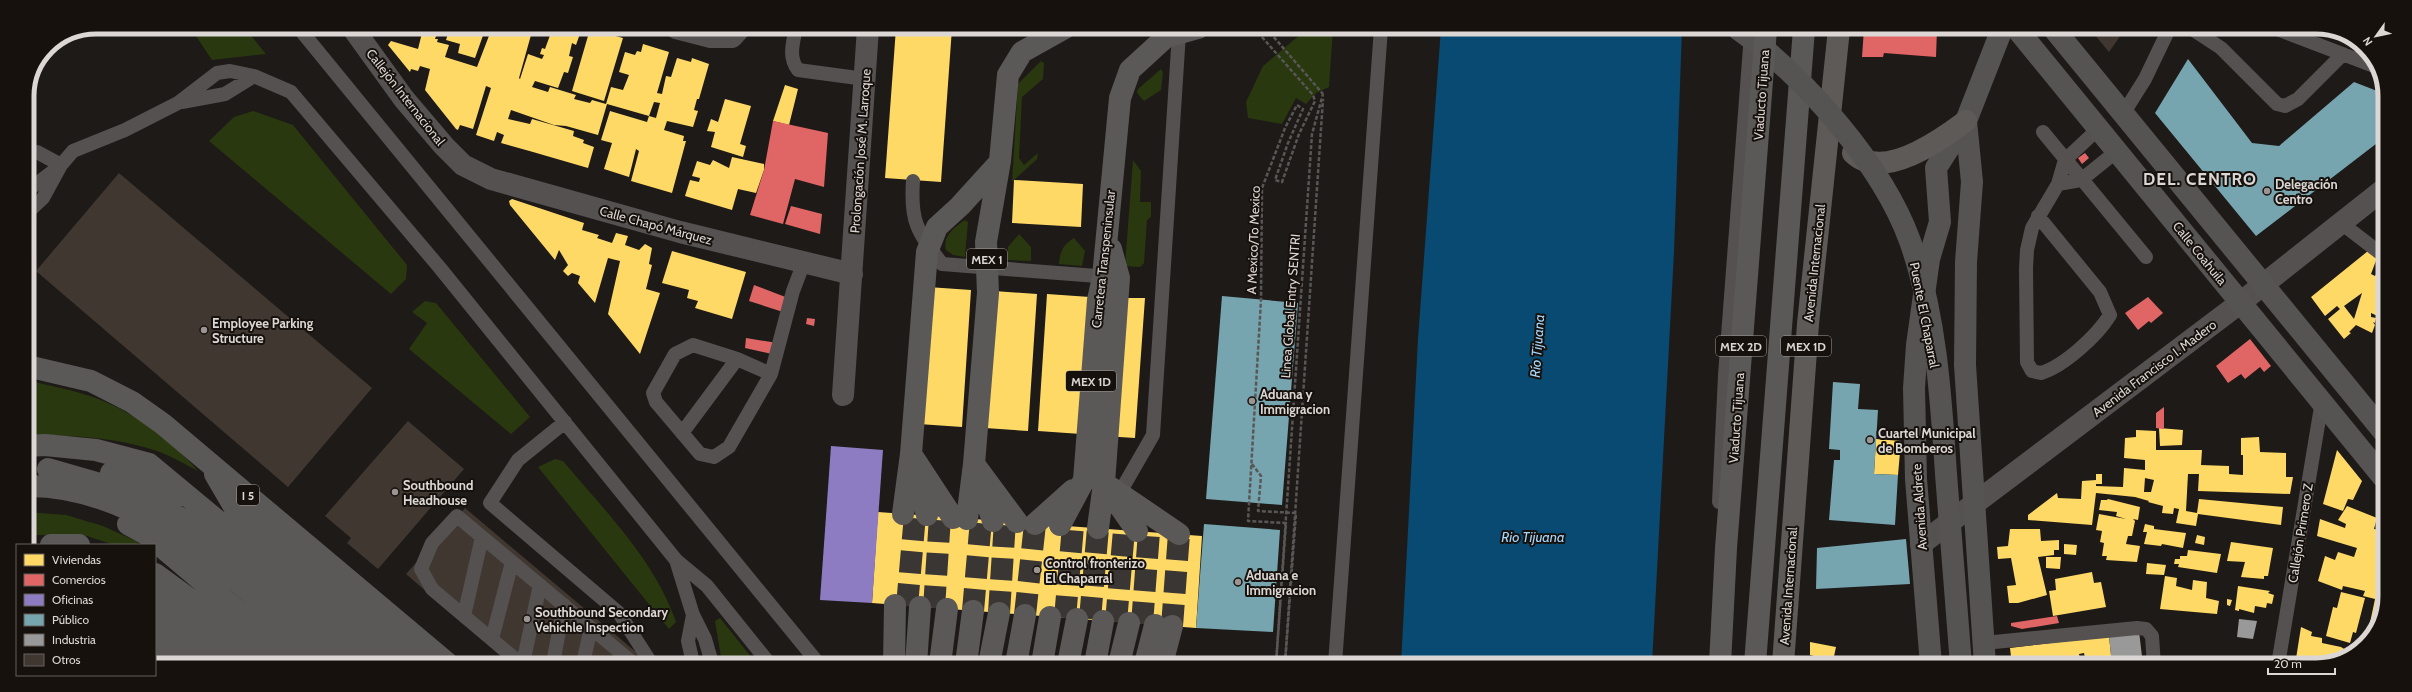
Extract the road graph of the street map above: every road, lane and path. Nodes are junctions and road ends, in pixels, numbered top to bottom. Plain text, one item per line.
1 (304, 34) edge
2 (357, 34) edge
3 (699, 34) edge
4 (726, 34) edge
5 (795, 34) edge
6 (868, 34) edge
7 (1047, 34) edge
8 (1178, 34) edge
9 (1189, 34) edge
10 (1259, 34) edge
11 (1271, 34) edge
12 (1381, 34) edge
13 (1745, 34) edge
14 (1752, 34) edge
15 (1766, 34) edge
16 (1778, 34) edge
17 (1804, 34) edge
18 (1838, 34) edge
19 (2000, 34) edge
20 (2021, 34) edge
21 (2058, 34) edge
22 (2167, 34) edge
23 (2200, 34) edge
24 (2290, 34) edge
25 (2343, 54) junction
26 (2369, 64) edge
27 (254, 76) junction
28 (865, 78) junction
29 (1323, 94) junction
30 (178, 103) junction
31 (2124, 114) junction
32 (1966, 121) junction
33 (1828, 126) junction
34 (2098, 129) junction
35 (2043, 132) dead end
36 (2116, 151) junction
37 (34, 152) edge
38 (2065, 160) junction
39 (1000, 161) junction
40 (61, 165) junction
41 (463, 165) joint
42 (2081, 180) junction
43 (913, 181) dead end
44 (2058, 184) junction
45 (34, 186) edge
46 (2378, 194) edge
47 (34, 206) edge
48 (2038, 216) junction
49 (2341, 223) junction
50 (929, 247) junction
51 (2378, 251) edge
52 (2146, 257) dead end
53 (804, 262) junction
54 (988, 268) junction
55 (852, 274) junction
56 (1111, 277) junction
57 (2263, 285) junction
58 (2240, 303) junction
59 (737, 359) junction
60 (34, 368) edge
61 (771, 374) junction
62 (843, 395) dead end
63 (2322, 401) junction
64 (565, 422) junction
65 (2378, 425) edge
66 (682, 433) junction
67 (34, 446) edge
68 (911, 454) junction
69 (208, 461) junction
70 (974, 464) junction
71 (1252, 464) junction
72 (37, 471) edge
73 (2378, 471) edge
74 (34, 486) edge
75 (34, 499) edge
76 (1975, 506) junction
77 (207, 512) junction
78 (1296, 513) junction
79 (1058, 516) junction
80 (482, 537) junction
81 (1921, 544) junction
82 (676, 560) junction
83 (512, 562) junction
84 (156, 575) edge
85 (540, 585) junction
86 (156, 593) edge
87 (564, 605) junction
88 (693, 615) junction
89 (1032, 615) junction
90 (464, 616) junction
91 (156, 619) edge
92 (591, 628) junction
93 (492, 640) junction
94 (156, 643) edge
95 (1984, 643) junction
96 (617, 657) edge
97 (174, 658) edge
98 (202, 658) edge
99 (233, 658) edge
100 (263, 658) edge
101 (294, 658) edge
102 (324, 658) edge
103 (352, 658) edge
104 (384, 658) edge
105 (413, 658) edge
106 (441, 658) edge
107 (515, 658) edge
108 (523, 658) edge
109 (554, 658) edge
110 (583, 658) edge
111 (648, 658) edge
112 (692, 658) edge
113 (711, 658) edge
114 (765, 658) edge
115 (813, 658) edge
116 (911, 658) edge
117 (921, 658) edge
118 (930, 658) edge
119 (942, 658) edge
120 (951, 658) edge
121 (963, 658) edge
122 (974, 658) edge
123 (984, 658) edge
124 (994, 658) edge
125 (1005, 658) edge
126 (1018, 658) edge
127 (1029, 658) edge
128 (1041, 658) edge
129 (1053, 658) edge
130 (1064, 658) edge
131 (1075, 658) edge
132 (1086, 658) edge
133 (1098, 658) edge
134 (1108, 658) edge
135 (1120, 658) edge
136 (1131, 658) edge
137 (1146, 658) edge
138 (1276, 658) edge
139 (1276, 658) edge
140 (1285, 658) edge
141 (1335, 658) edge
142 (1711, 658) edge
143 (1720, 658) edge
144 (1735, 658) edge
145 (1756, 658) edge
146 (1783, 658) edge
147 (1930, 658) edge
148 (1961, 658) edge
149 (1985, 658) edge
150 (2154, 658) edge
151 (2279, 658) edge

1 - 115 lane
2 - 41 street, Callejón Internacional
3 - 4 street
5 - 28 lane
6 - 28 street, Prolongación José M. Larroque
7 - 39 highway, MEX 1
8 - 56 highway, Carretera Transpeninsular
9 - 79 lane
10 - 71 path, A Mexico/To Mexico
11 - 29 path
12 - 141 lane
13 - 148 main road, Puente El Chaparral, bridge
14 - 142 lane
15 - 143 highway, Viaducto Tijuana / MEX 2D, bridge
16 - 144 highway, Viaducto Tijuana / MEX 2D
17 - 145 highway, Avenida Internacional / MEX 1D
18 - 33 highway, Avenida Internacional / MEX 1D
19 - 32 main road, Avenida Aldrete
20 - 34 main road, Calle Coahuila
21 - 31 main road
22 - 31 lane
23 - 25 lane
24 - 25 lane
25 - 26 lane
27 - 30 lane
27 - 30 lane
27 - 64 lane
28 - 55 street, Prolongación José M. Larroque
29 - 78 path, bridge
29 - 138 path, Linea Global Entry SENTRI, bridge
30 - 40 lane
31 - 57 main road
32 - 33 highway
32 - 76 main road, Avenida Aldrete
32 - 81 main road, Avenida Aldrete
33 - 146 highway, Avenida Internacional / MEX 1D
34 - 36 main road, Calle Coahuila
34 - 38 lane
35 - 38 lane
36 - 42 lane
36 - 58 main road, Calle Coahuila
37 - 40 lane
38 - 42 lane
38 - 44 lane
39 - 50 highway
39 - 54 highway, MEX 1
40 - 45 lane
40 - 47 lane
41 - 53 street, Calle Chapó Márquez
42 - 44 lane
42 - 52 lane
43 - 50 lane
44 - 48 lane
46 - 49 street, Avenida Francisco I. Madero
48 - 48 lane
49 - 51 lane
49 - 57 street, Avenida Francisco I. Madero
50 - 54 lane
50 - 68 highway
53 - 55 street, Calle Chapó Márquez
53 - 61 lane
54 - 56 lane
54 - 70 highway, MEX 1
55 - 62 street, Prolongación José M. Larroque
56 - 79 highway, Carretera Transpeninsular / MEX 1D
57 - 58 street, Avenida Francisco I. Madero
57 - 65 main road
58 - 63 main road, Calle Coahuila
58 - 76 street, Avenida Francisco I. Madero
59 - 61 lane
59 - 66 lane
59 - 66 lane
60 - 69 highway, I 5
61 - 66 lane
63 - 73 main road, Calle Coahuila
63 - 151 lane, Callejón Primero Z
64 - 82 lane
64 - 111 lane
67 - 77 highway
68 - 79 highway
68 - 79 highway
69 - 105 highway, I 5
69 - 106 highway, I 5
70 - 79 highway, MEX 1
70 - 79 highway
71 - 78 path
71 - 139 path
72 - 77 highway
72 - 103 highway
74 - 102 highway
75 - 101 highway
76 - 81 street, Avenida Francisco I. Madero
76 - 95 main road, Avenida Aldrete
77 - 104 highway
78 - 140 path
80 - 83 lane
80 - 90 lane
80 - 90 lane
81 - 147 main road, Avenida Aldrete
82 - 88 lane
82 - 114 lane
83 - 85 lane
83 - 93 lane
84 - 100 highway
85 - 87 lane
85 - 108 lane
86 - 99 highway
87 - 92 lane
87 - 109 lane
88 - 112 lane
88 - 113 lane
89 - 116 highway
89 - 117 highway
89 - 118 highway
89 - 119 highway
89 - 120 highway
89 - 121 highway
89 - 122 highway
89 - 123 highway
89 - 124 highway
89 - 125 highway
89 - 126 highway
89 - 127 highway
89 - 128 highway
89 - 129 highway
89 - 130 highway
89 - 131 highway
89 - 132 highway
89 - 133 highway
89 - 134 highway
89 - 135 highway
89 - 136 highway
89 - 137 highway
90 - 93 lane
91 - 98 highway
92 - 96 lane
92 - 110 lane
93 - 107 lane
94 - 97 highway
95 - 149 main road, Avenida Aldrete
95 - 150 lane

